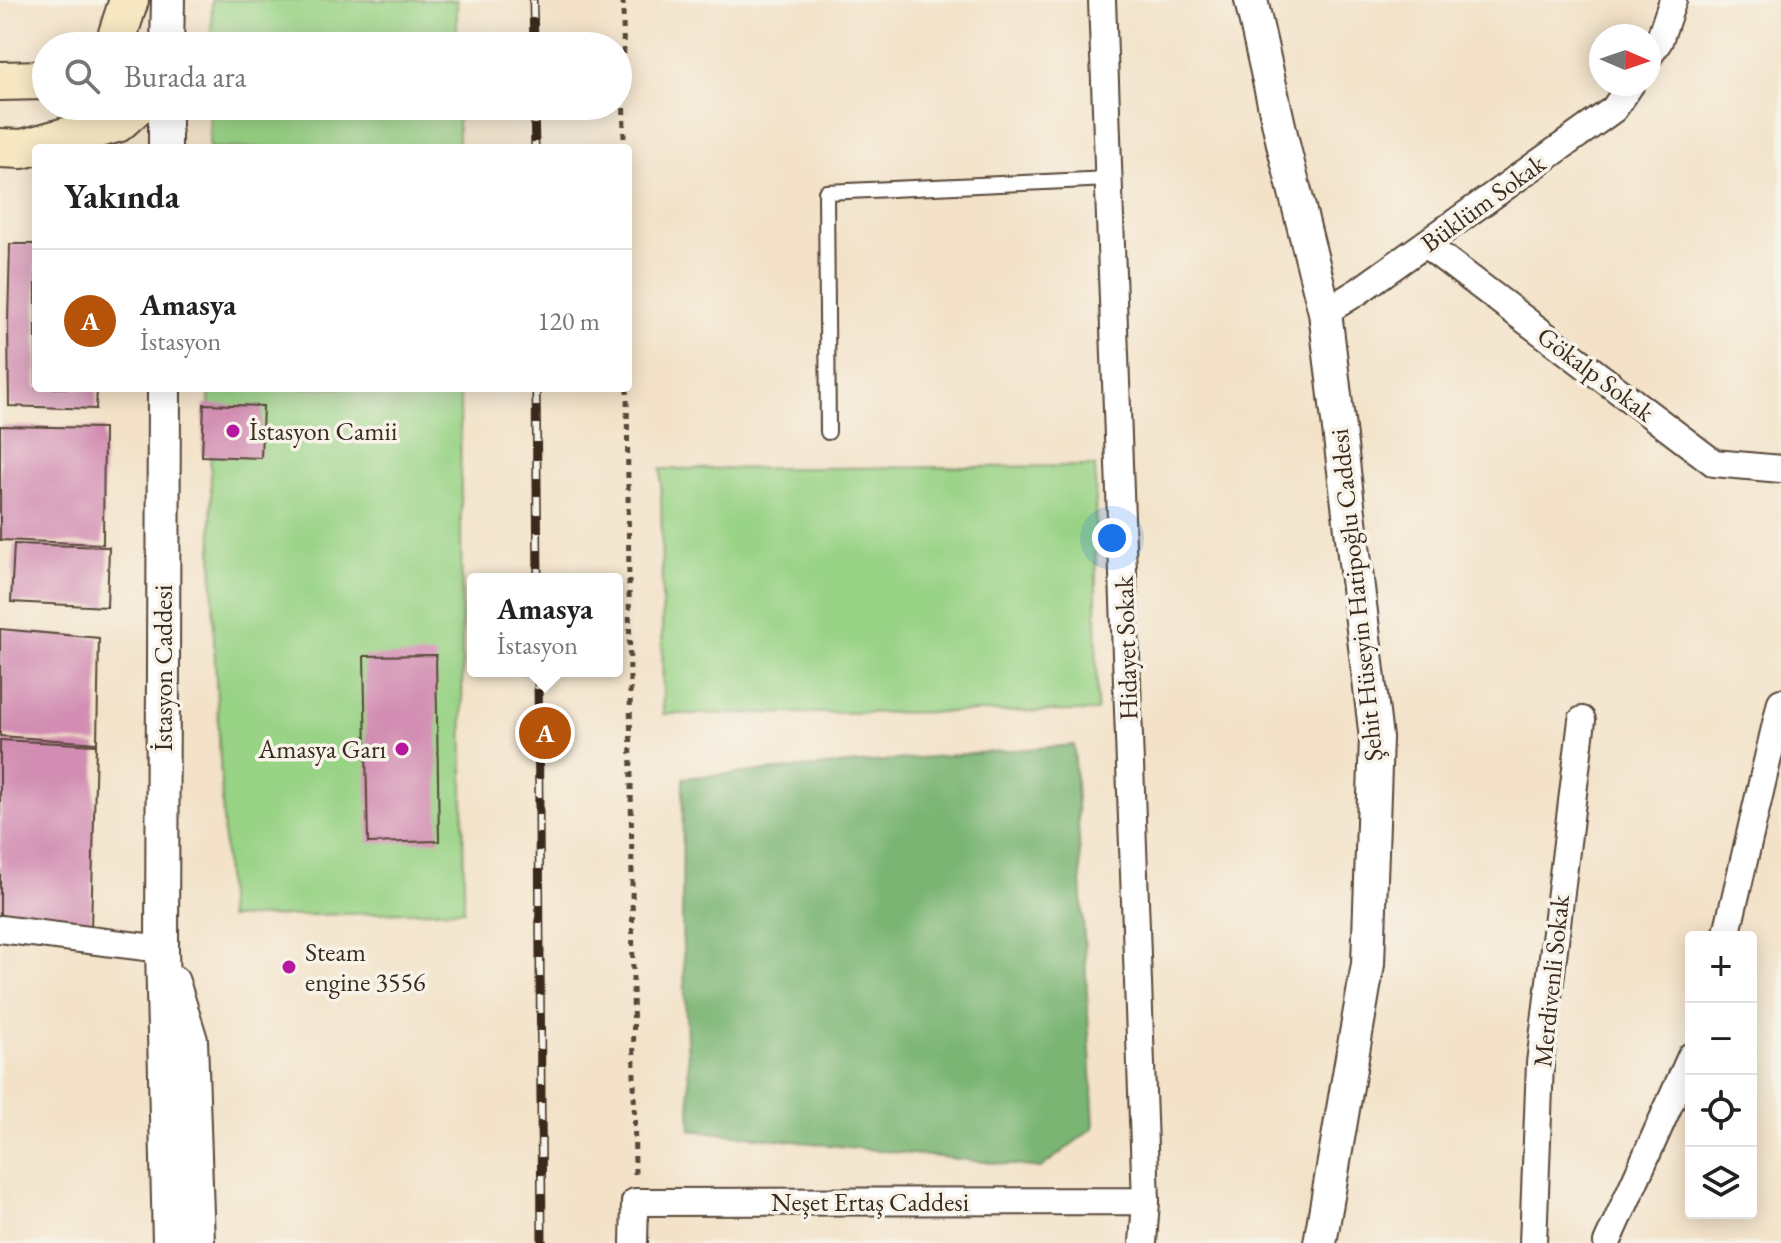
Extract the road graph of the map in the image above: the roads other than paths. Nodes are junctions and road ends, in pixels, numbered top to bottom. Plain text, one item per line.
1 (129, 0) edge
2 (168, 0) edge
3 (1102, 0) edge
4 (1251, 0) edge
5 (1673, 0) edge
6 (119, 32) edge
7 (167, 32) edge
8 (1661, 35) edge
9 (32, 80) edge
10 (0, 81) edge
11 (1623, 96) edge
12 (120, 120) edge
13 (165, 120) edge
14 (40, 144) edge
15 (165, 144) edge
16 (32, 146) edge
17 (0, 148) edge
18 (1109, 179) junction
19 (1425, 244) junction
20 (1325, 312) junction
21 (164, 392) edge
22 (828, 432) dead end
23 (1781, 469) edge
24 (1781, 702) edge
25 (1582, 720) dead end
26 (0, 929) edge
27 (1727, 931) edge
28 (162, 949) junction
29 (1685, 1069) edge
30 (1146, 1201) junction
31 (169, 1243) edge
32 (198, 1243) edge
33 (634, 1243) edge
34 (1143, 1243) edge
35 (1320, 1243) edge
36 (1533, 1243) edge
37 (1607, 1243) edge

1 - 6 main road
2 - 7 street
3 - 18 street, Hidayet Sokak
4 - 20 street, Şehit Hüseyin Hatipoğlu Caddesi
5 - 8 street
9 - 10 main road
11 - 19 street, Büklüm Sokak
12 - 14 main road
13 - 15 street
16 - 17 main road
18 - 22 lane
18 - 30 street, Hidayet Sokak
19 - 20 street, Büklüm Sokak
19 - 23 street, Gökalp Sokak
20 - 35 street, Şehit Hüseyin Hatipoğlu Caddesi
21 - 28 street, İstasyon Caddesi
24 - 27 street
25 - 36 street, Merdivenli Sokak
26 - 28 street
28 - 31 street, İstasyon Caddesi
28 - 32 street, İstasyon Caddesi
29 - 37 street
30 - 33 street, Neşet Ertaş Caddesi
30 - 34 street, Hidayet Sokak

